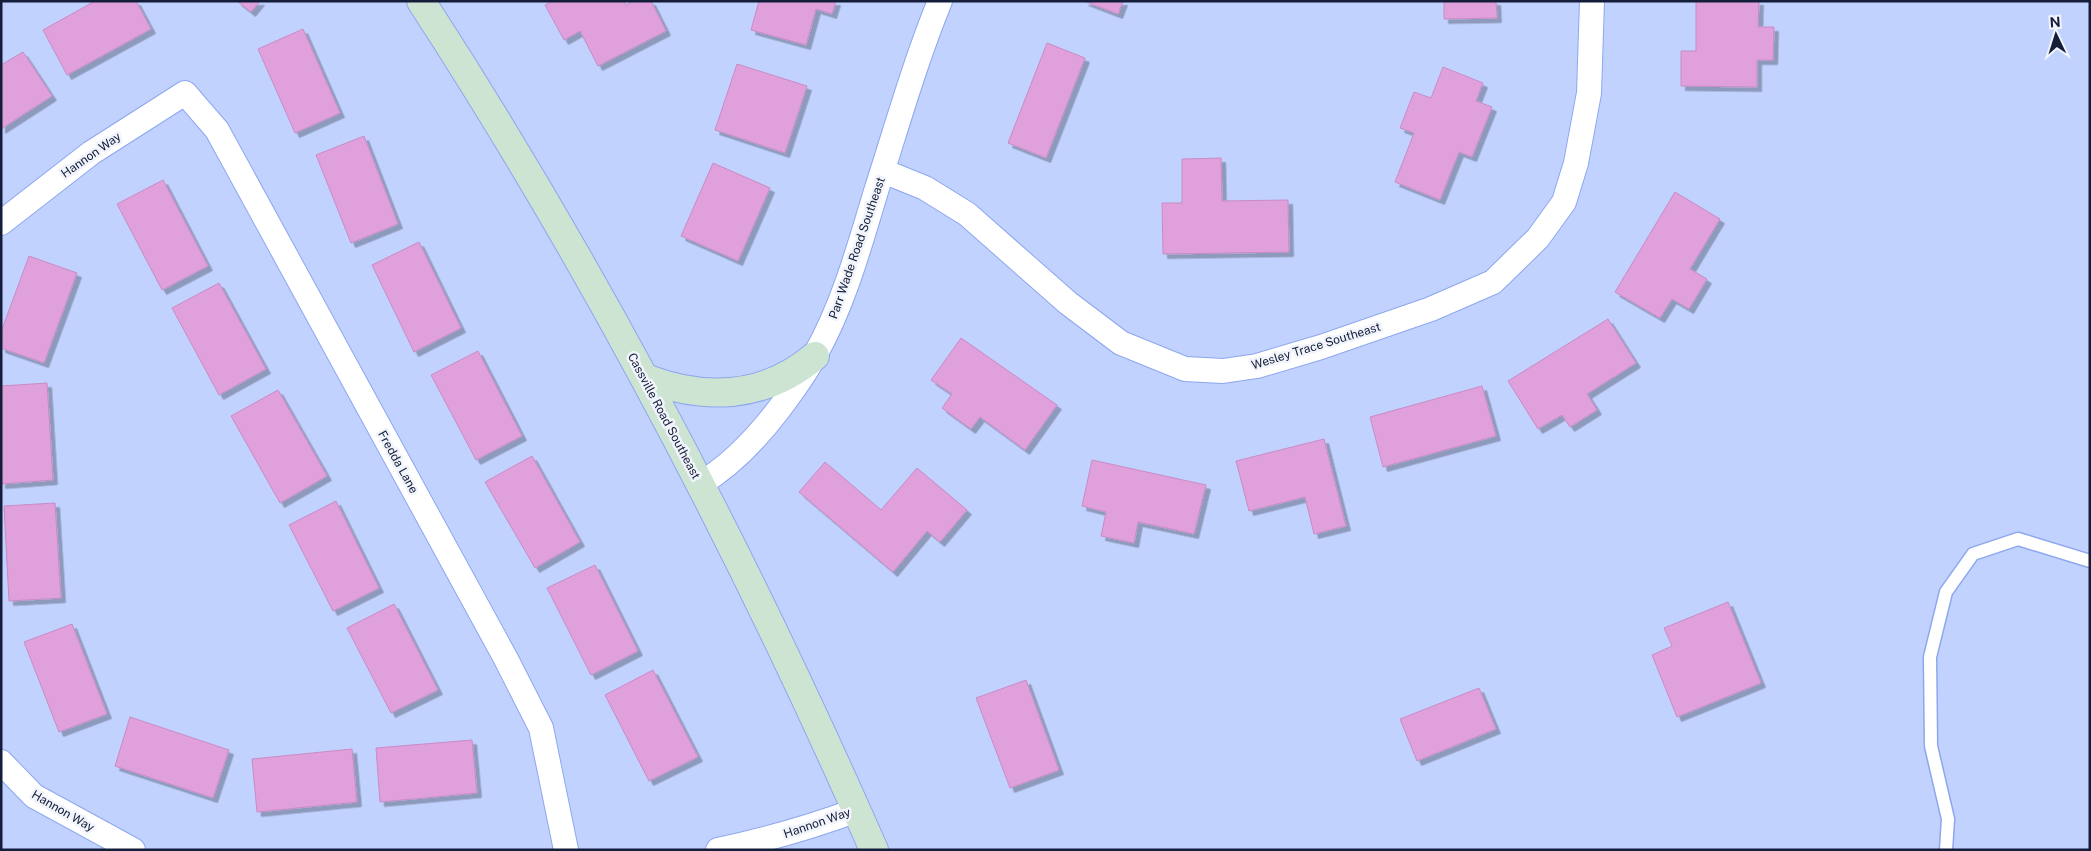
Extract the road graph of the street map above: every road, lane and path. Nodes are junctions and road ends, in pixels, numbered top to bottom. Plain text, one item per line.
1 (421, 1) edge
2 (940, 1) edge
3 (1592, 1) edge
4 (185, 93) joint
5 (883, 171) junction
6 (1, 223) edge
7 (815, 356) junction
8 (645, 378) junction
9 (700, 484) junction
10 (2090, 561) edge
11 (1, 762) edge
12 (857, 810) junction
13 (132, 850) edge
14 (566, 850) edge
15 (718, 850) edge
16 (874, 850) edge
17 (1946, 850) edge

1 - 8 main road, Cassville Road Southeast
2 - 5 street, Parr Wade Road Southeast
3 - 5 street, Wesley Trace Southeast
4 - 6 street, Hannon Way
4 - 14 street, Fredda Lane
5 - 7 street, Parr Wade Road Southeast
7 - 8 main road
7 - 9 street, Parr Wade Road Southeast
8 - 9 main road, Cassville Road Southeast
9 - 12 main road, Cassville Road Southeast
10 - 17 lane
11 - 13 street, Hannon Way
12 - 15 street, Hannon Way
12 - 16 main road, Cassville Road Southeast

